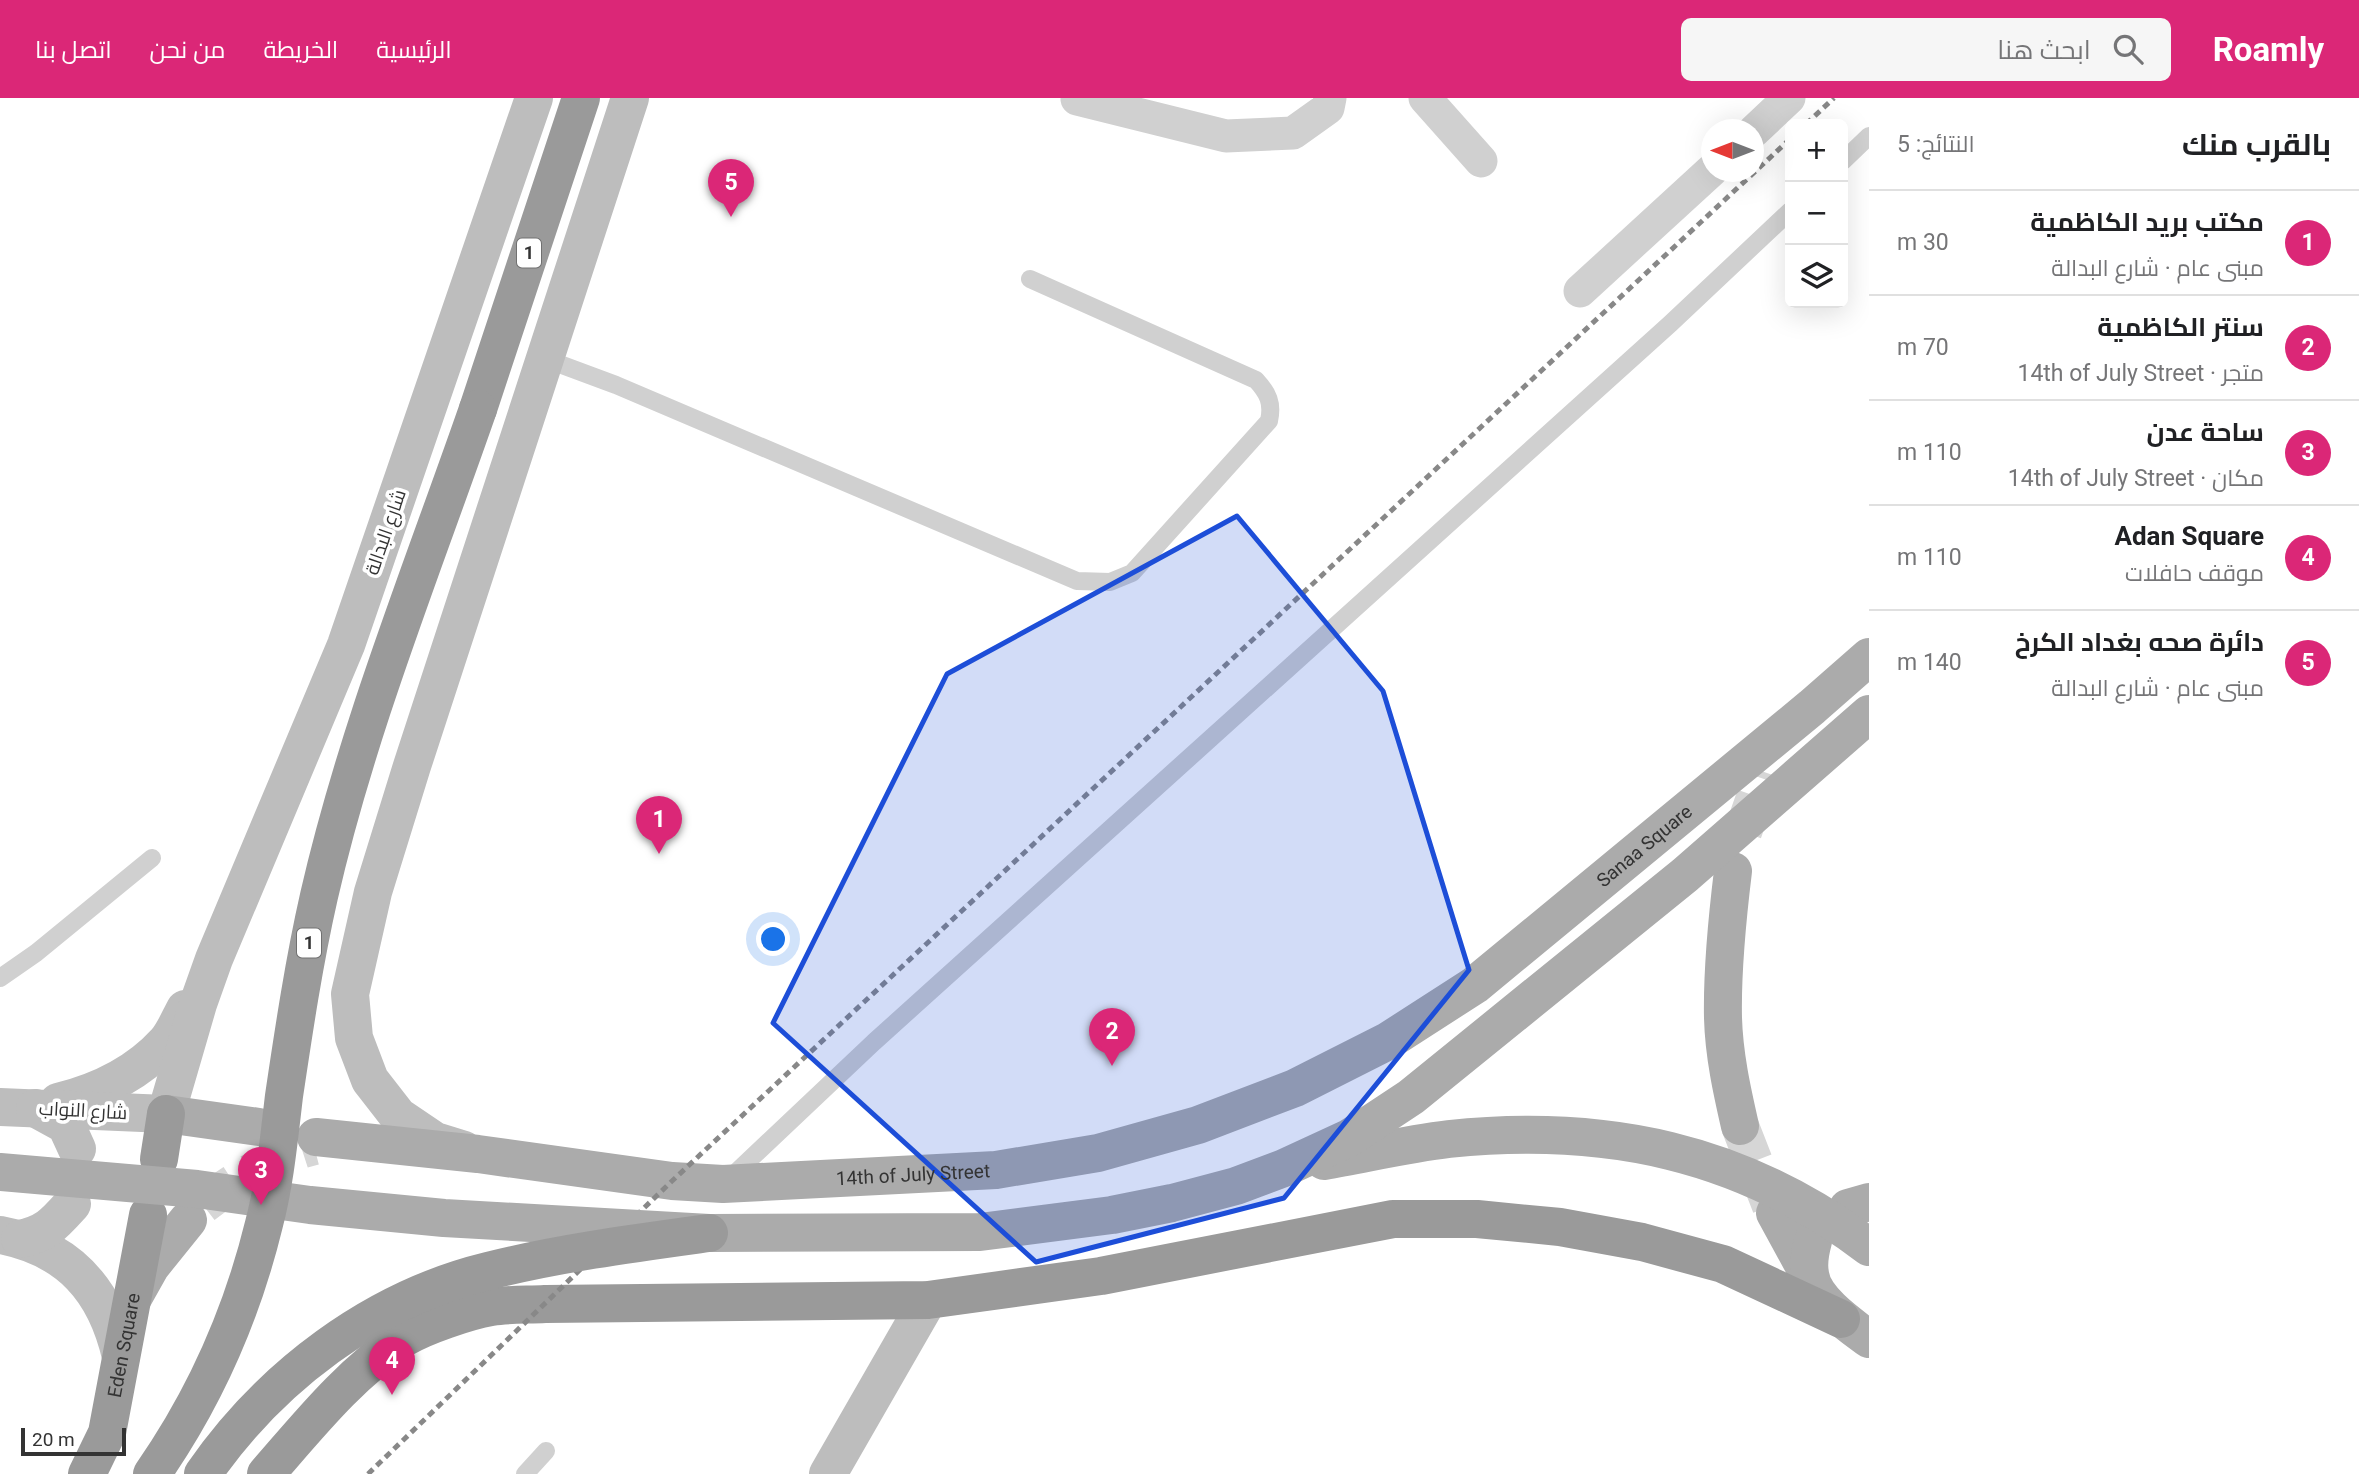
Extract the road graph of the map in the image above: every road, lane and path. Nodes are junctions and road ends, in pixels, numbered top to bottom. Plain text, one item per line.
1 (534, 98) edge
2 (581, 98) edge
3 (630, 98) edge
4 (1330, 98) edge
5 (1425, 98) edge
6 (1789, 98) edge
7 (1077, 99) edge
8 (1764, 122) edge
9 (1869, 136) edge
10 (1848, 156) edge
11 (1481, 161) dead end
12 (1701, 180) edge
13 (1785, 216) edge
14 (1030, 279) dead end
15 (1580, 291) dead end
16 (546, 359) junction
17 (1869, 657) edge
18 (1812, 707) junction
19 (1869, 714) edge
20 (1764, 772) tunnel mouth
21 (152, 858) dead end
22 (1733, 871) tunnel mouth
23 (214, 959) junction
24 (0, 978) edge
25 (1475, 985) joint
26 (18, 1107) edge
27 (166, 1114) junction
28 (1740, 1126) tunnel mouth
29 (259, 1127) dead end
30 (326, 1141) tunnel mouth
31 (77, 1149) dead end
32 (478, 1154) junction
33 (159, 1159) dead end
34 (1284, 1168) junction
35 (0, 1172) edge
36 (723, 1184) junction
37 (72, 1204) dead end
38 (1775, 1213) tunnel mouth
39 (148, 1215) dead end
40 (188, 1220) tunnel mouth
41 (709, 1233) junction
42 (10, 1237) edge
43 (1869, 1247) edge
44 (132, 1299) junction
45 (928, 1300) junction
46 (1855, 1329) edge
47 (121, 1357) junction
48 (546, 1451) dead end
49 (87, 1474) edge
50 (152, 1474) edge
51 (203, 1474) edge
52 (266, 1474) edge
53 (525, 1474) edge
54 (828, 1474) edge

1 - 23 main road, شارع البدالة
2 - 50 highway, 1, bridge
3 - 16 main road
4 - 7 street
5 - 11 street
6 - 8 street
9 - 10 lane
12 - 15 street
13 - 36 lane
14 - 16 lane
16 - 32 main road
17 - 18 main road, Sanaa Square
18 - 20 main road, Sanaa Square
18 - 25 main road, Sanaa Square
19 - 34 main road, bridge
21 - 24 lane
22 - 28 main road
23 - 26 main road
23 - 27 main road
25 - 36 main road, 14th of July Street
26 - 27 main road, شارع النواب
26 - 31 main road
27 - 29 main road
27 - 33 highway
30 - 32 main road, 14th of July Street
32 - 36 main road, 14th of July Street
34 - 41 main road, bridge
34 - 43 main road, bridge
35 - 41 main road, bridge
37 - 42 main road
38 - 46 main road
39 - 44 highway, Eden Square
40 - 44 main road
41 - 51 highway, bridge
42 - 47 main road
44 - 47 highway, Eden Square
45 - 46 highway
45 - 52 highway
45 - 54 main road
47 - 49 highway, Eden Square
48 - 53 lane

